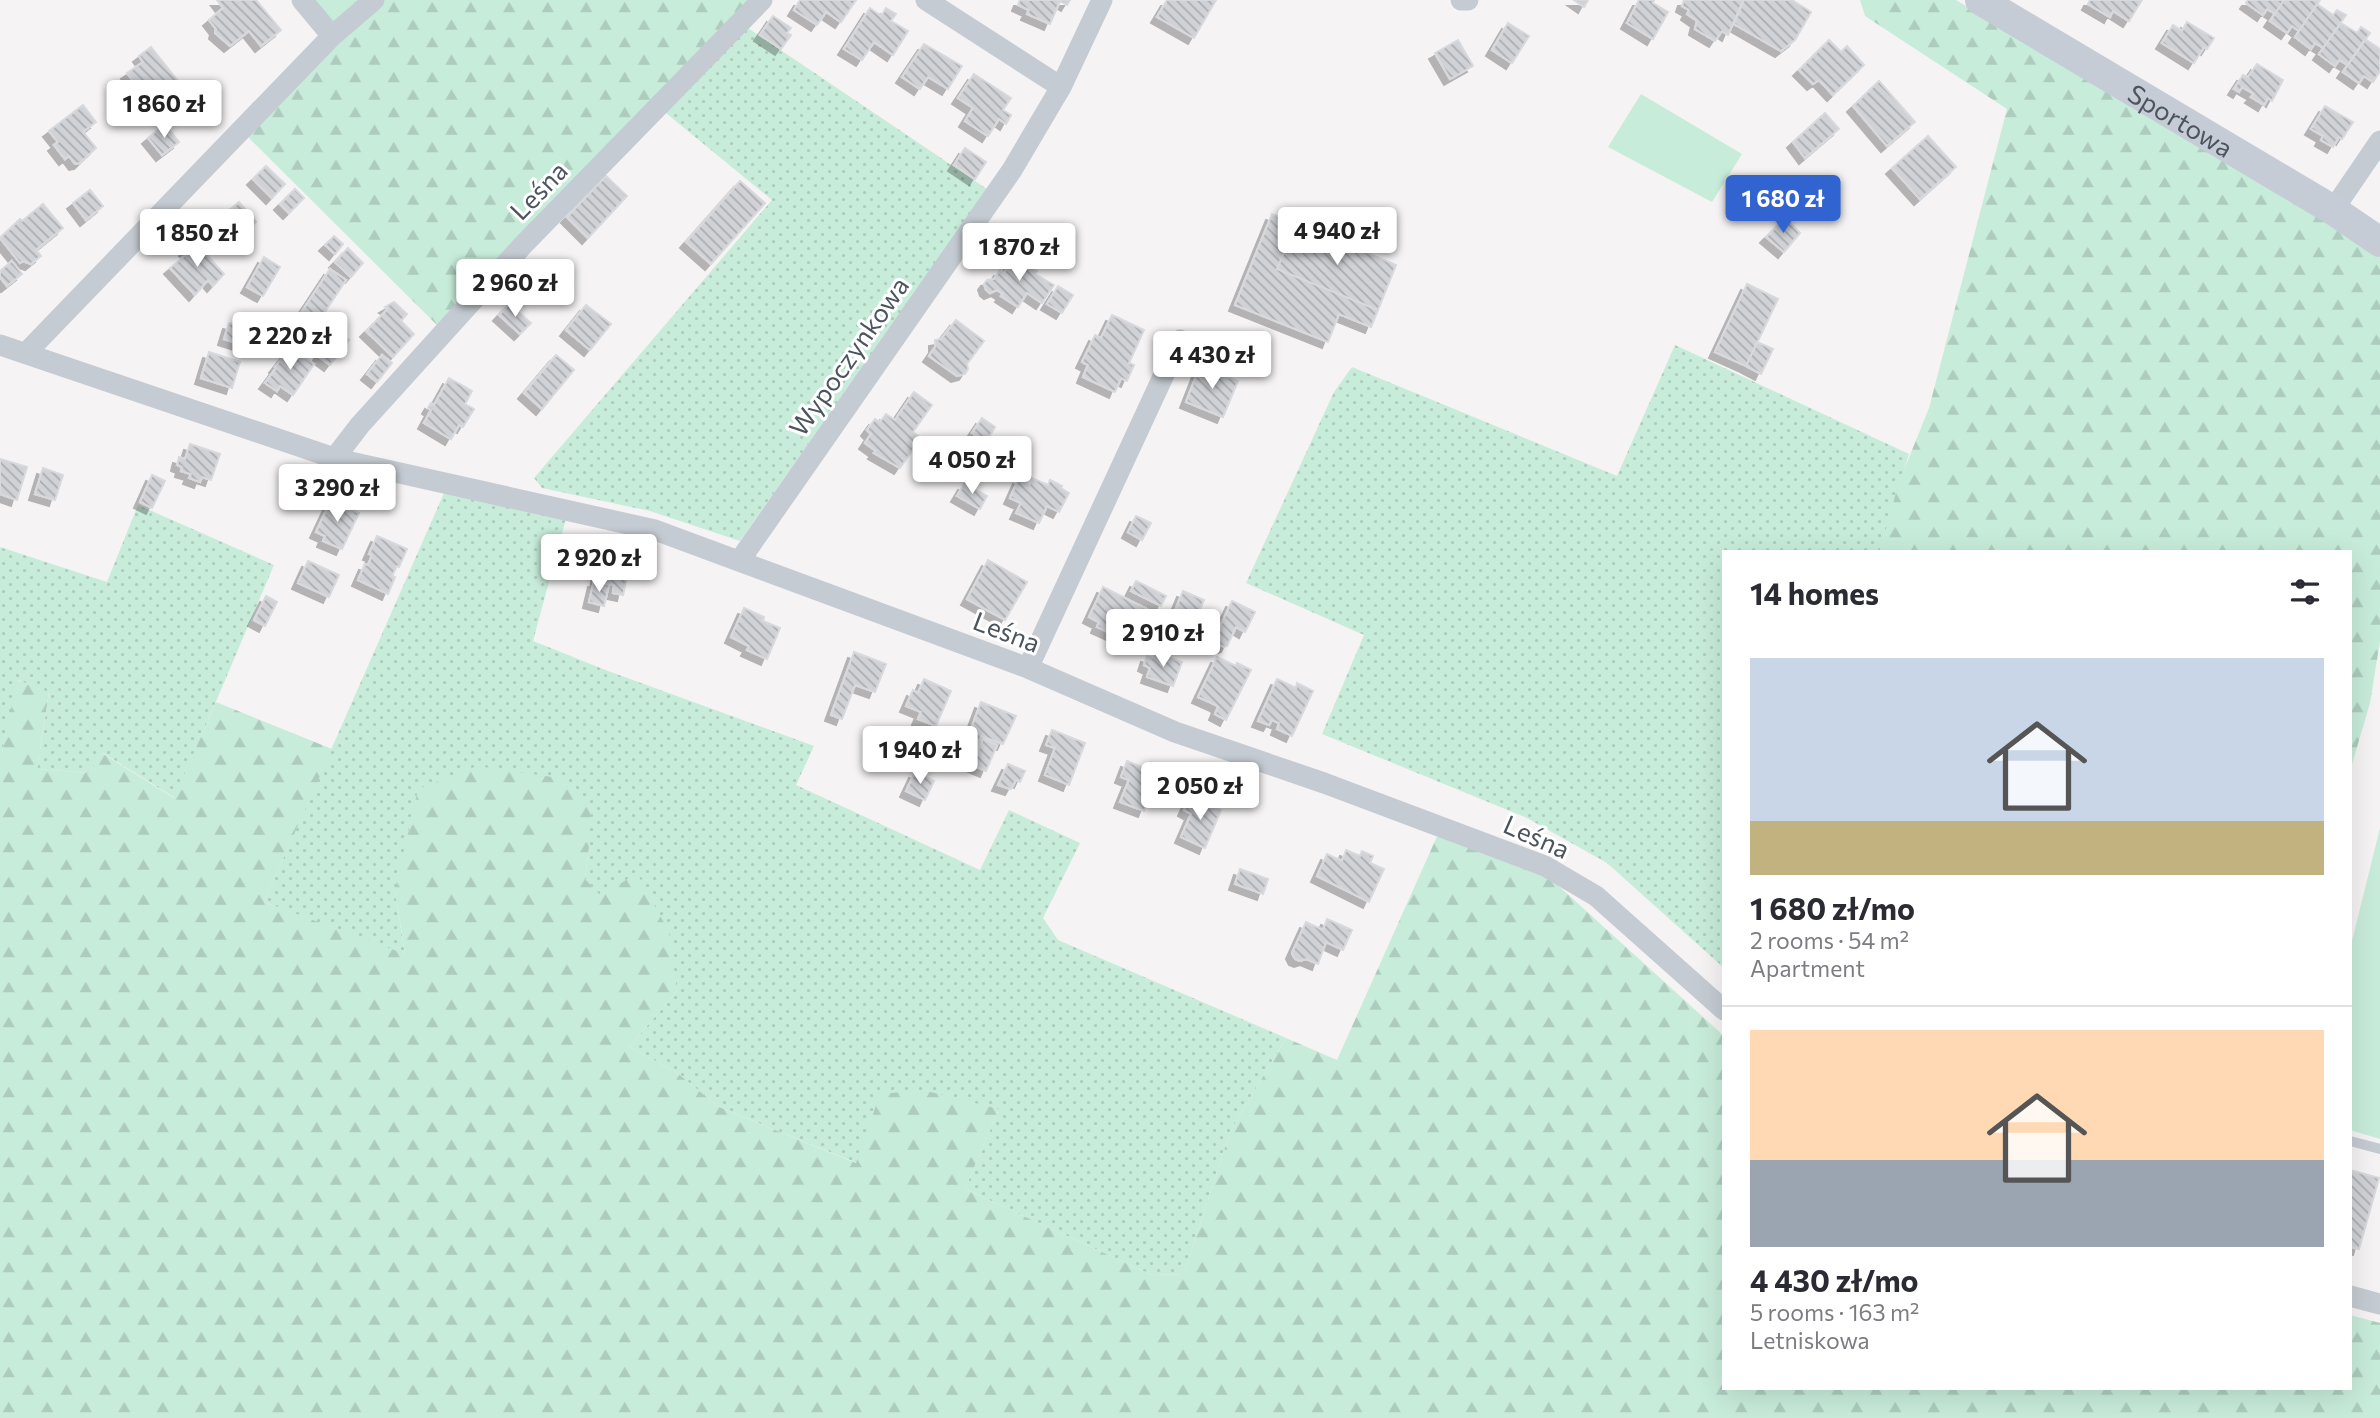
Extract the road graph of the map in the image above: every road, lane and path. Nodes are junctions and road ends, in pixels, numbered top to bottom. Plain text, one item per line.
1 (302, 0) edge
2 (374, 0) edge
3 (762, 0) edge
4 (926, 0) edge
5 (1102, 0) edge
6 (1461, 0) edge
7 (1468, 0) edge
8 (1980, 0) edge
9 (332, 36) junction
10 (1062, 87) junction
11 (2380, 141) edge
12 (2333, 210) junction
13 (2380, 242) edge
14 (1180, 341) dead end
15 (0, 345) edge
16 (26, 354) junction
17 (337, 459) junction
18 (740, 560) junction
19 (1028, 668) junction
20 (1722, 1008) edge
21 (2352, 1142) edge
22 (2380, 1149) edge
23 (2352, 1297) edge
24 (2380, 1304) edge

1 - 9 street
2 - 9 street
3 - 17 street, Leśna
4 - 10 street
5 - 10 street, Wypoczynkowa
6 - 7 street
8 - 12 street, Sportowa
9 - 16 street
10 - 18 street, Wypoczynkowa
11 - 12 street
12 - 13 street, Sportowa
14 - 19 street
15 - 16 street, Leśna
16 - 17 street, Leśna
17 - 18 street, Leśna
18 - 19 street, Leśna
19 - 20 street, Leśna
21 - 22 lane
23 - 24 street

